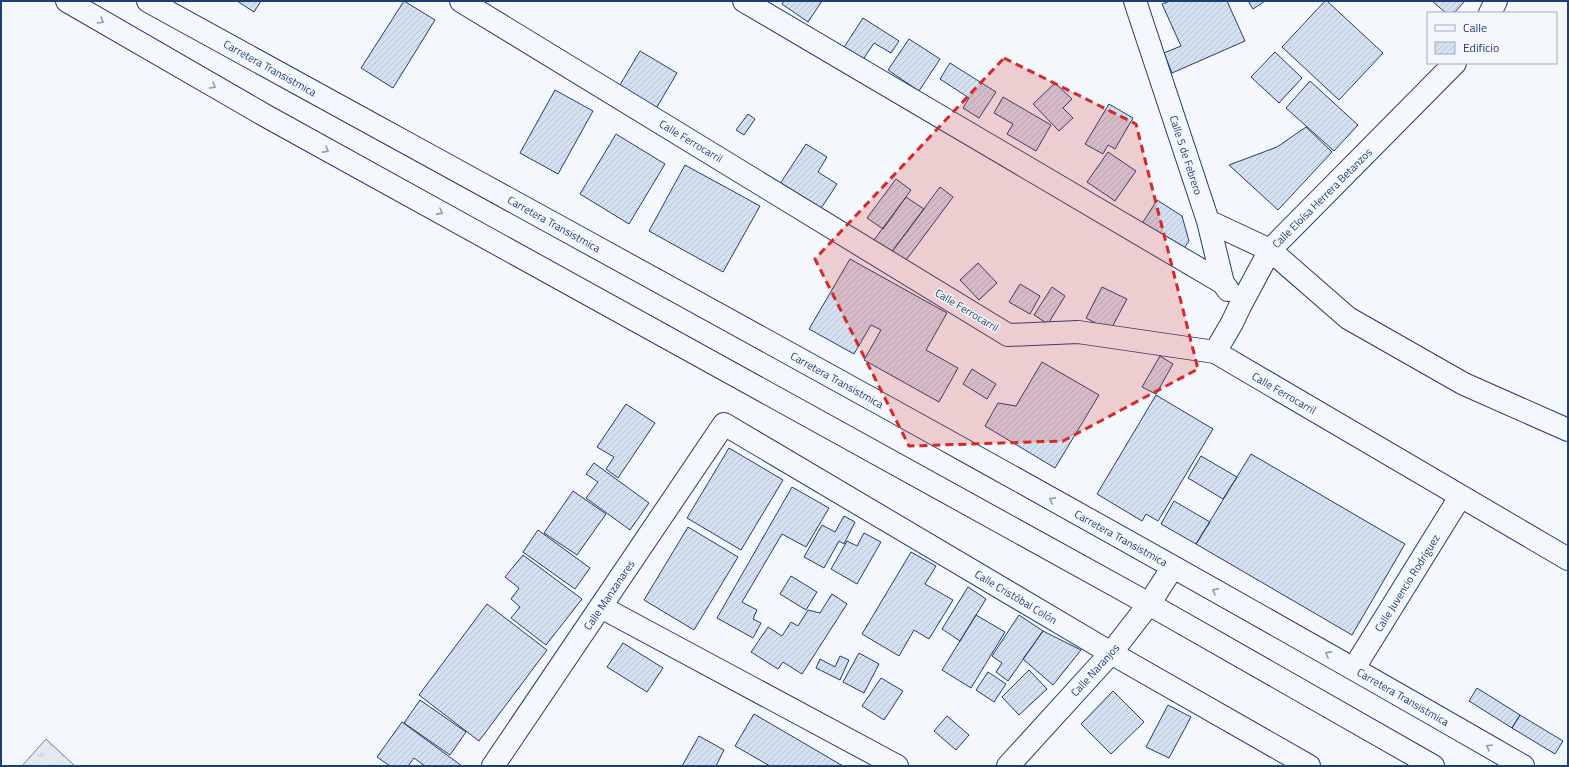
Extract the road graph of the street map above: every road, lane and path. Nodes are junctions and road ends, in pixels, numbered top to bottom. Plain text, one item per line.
1 (67, 1) edge
2 (148, 1) edge
3 (460, 1) edge
4 (744, 1) edge
5 (1135, 1) edge
6 (1496, 1) edge
7 (1490, 12) edge
8 (1454, 64) edge
9 (1208, 221) junction
10 (1270, 250) junction
11 (1223, 283) junction
12 (1240, 306) junction
13 (1215, 352) junction
14 (724, 424) joint
15 (1568, 430) edge
16 (1460, 497) junction
17 (1568, 559) edge
18 (1173, 567) junction
19 (1149, 604) junction
20 (601, 607) junction
21 (1111, 654) junction
22 (1354, 668) junction
23 (493, 766) edge
24 (897, 766) edge
25 (1008, 766) edge
26 (1309, 766) edge
27 (1433, 766) edge
28 (1523, 766) edge

1 -> 19 street
18 -> 2 street, Carretera Transistmica
3 - 13 street, Calle Ferrocarril
4 - 11 street
5 - 9 street, Calle 5 de Febrero
6 - 7 street
8 - 10 street, Calle Eloísa Herrera Betanzos
9 - 10 street
9 - 11 street, Calle 5 de Febrero
10 - 12 street, Calle Eloísa Herrera Betanzos
10 - 15 street
11 - 12 street, Calle 5 de Febrero
12 - 13 street, Calle Eloísa Herrera Betanzos
13 - 16 street, Calle Ferrocarril
14 - 20 street, Calle Manzanares
14 - 21 street, Calle Cristóbal Colón
16 - 17 street, Calle Ferrocarril
16 - 22 street, Calle Juvencio Rodríguez
18 - 19 street, Calle Naranjos
22 -> 18 street, Carretera Transistmica
19 - 21 street, Calle Naranjos
19 - 27 street
20 - 23 street, Calle Manzanares
20 - 24 street
21 - 25 street, Calle Naranjos
21 - 26 street, Calle Cristóbal Colón
28 -> 22 street, Carretera Transistmica

